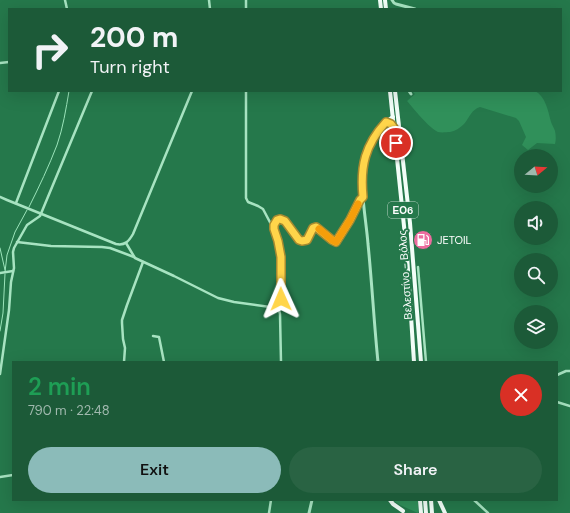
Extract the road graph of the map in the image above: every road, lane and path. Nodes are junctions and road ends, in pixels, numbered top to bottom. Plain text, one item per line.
1 (392, 0) edge
2 (410, 8) edge
3 (59, 92) edge
4 (92, 92) edge
5 (192, 92) edge
6 (246, 92) edge
7 (390, 92) edge
8 (395, 92) edge
9 (393, 117) junction
10 (386, 122) junction
11 (394, 128) junction
12 (0, 197) edge
13 (363, 197) junction
14 (16, 204) junction
15 (40, 213) junction
16 (274, 229) junction
17 (17, 242) junction
18 (126, 243) junction
19 (134, 257) junction
20 (143, 262) junction
21 (418, 267) dead end
22 (13, 271) junction
23 (0, 273) edge
24 (415, 291) junction
25 (420, 291) junction
26 (279, 309) junction
27 (153, 336) dead end
28 (124, 361) edge
29 (164, 361) edge
30 (281, 361) edge
31 (378, 361) edge
32 (413, 361) edge
33 (421, 361) edge
34 (426, 361) edge
35 (570, 371) edge
36 (0, 374) edge
37 (558, 375) edge
38 (558, 402) edge
39 (570, 406) edge
40 (12, 475) edge
41 (0, 477) edge
42 (271, 501) edge
43 (312, 501) edge
44 (391, 501) edge
45 (420, 501) edge
46 (425, 501) edge
47 (431, 501) edge
48 (439, 501) edge
49 (475, 501) edge
50 (404, 511) dead end
51 (269, 513) edge
52 (308, 513) edge
53 (421, 513) edge
54 (426, 513) edge
55 (432, 513) edge
56 (445, 513) edge
57 (488, 513) edge

1 - 2 street
3 - 14 street
4 - 15 street
5 - 18 street
6 - 16 street
7 - 9 highway, Βελεστίνο - Βόλος / ΕΟ6
8 - 24 highway, Βελεστίνο - Βόλος / ΕΟ6
9 - 10 highway
9 - 11 highway, Βελεστίνο - Βόλος / ΕΟ6
10 - 11 highway
10 - 13 street
11 - 32 highway, Βελεστίνο - Βόλος / ΕΟ6
12 - 14 street
13 - 16 street
13 - 31 street
14 - 15 street
15 - 17 street
15 - 18 street
16 - 26 street
17 - 19 street
17 - 22 street
18 - 19 street
19 - 20 street
20 - 26 street
20 - 28 street
21 - 25 street
22 - 23 street
22 - 36 street
24 - 25 street
24 - 33 highway, Βελεστίνο - Βόλος / ΕΟ6
25 - 34 street
26 - 30 street
27 - 29 street
35 - 37 street
38 - 39 street
40 - 41 street
42 - 51 street
43 - 52 street
44 - 50 highway
45 - 53 highway
46 - 54 highway
47 - 55 highway
48 - 56 highway
49 - 57 street

